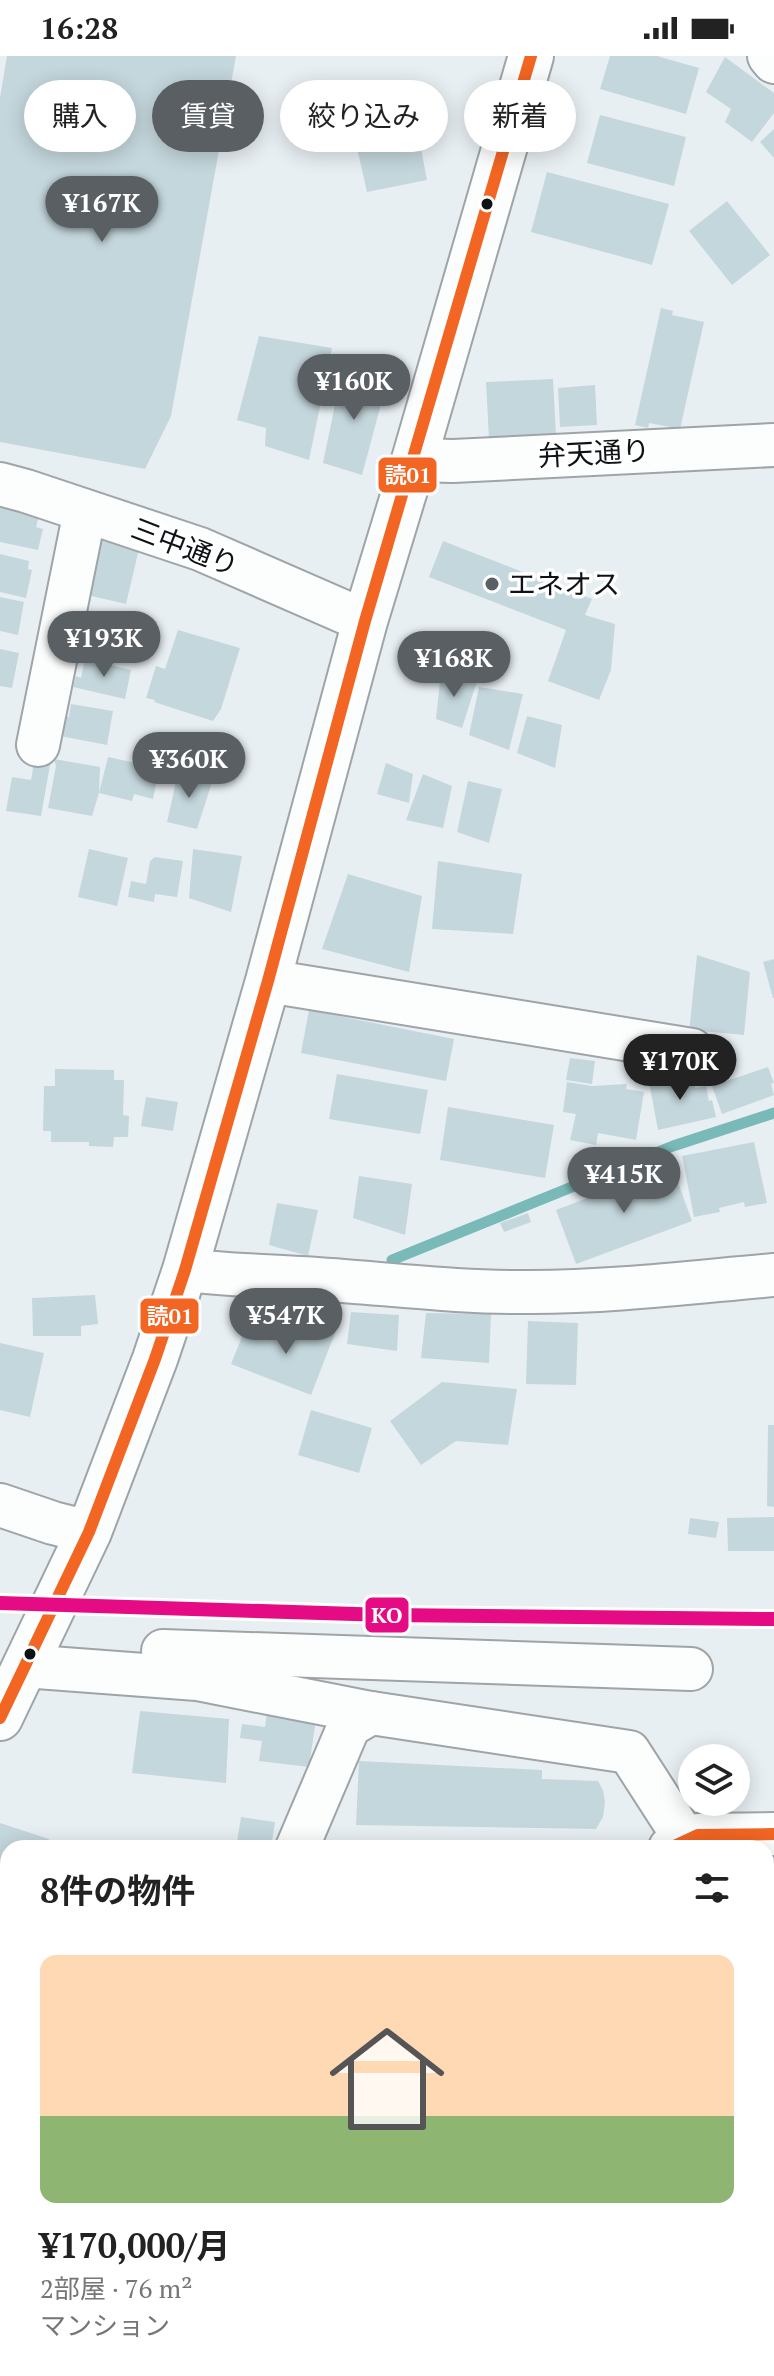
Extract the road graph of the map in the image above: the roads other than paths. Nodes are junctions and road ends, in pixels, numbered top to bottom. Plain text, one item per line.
1 (531, 56) edge
2 (769, 56) edge
3 (774, 62) edge
4 (774, 445) edge
5 (414, 460) junction
6 (0, 484) edge
7 (85, 511) junction
8 (365, 621) junction
9 (38, 745) dead end
10 (268, 981) junction
11 (692, 1050) dead end
12 (185, 1270) junction
13 (774, 1275) edge
14 (0, 1505) edge
15 (89, 1532) junction
16 (29, 1656) junction
17 (691, 1669) dead end
18 (371, 1713) junction
19 (0, 1718) edge
20 (774, 1834) edge
21 (300, 1840) edge
22 (675, 1840) edge
23 (690, 1840) edge

1 - 5 main road
2 - 3 street
4 - 5 street, 弁天通り
5 - 8 main road
6 - 7 street, 三中通り
7 - 8 street, 三中通り
7 - 9 street
8 - 10 main road
10 - 11 street
10 - 12 main road
12 - 13 street
12 - 15 main road
14 - 15 street
15 - 16 main road
16 - 17 street
16 - 18 street
16 - 19 main road
18 - 21 street
18 - 22 street
20 - 23 street

